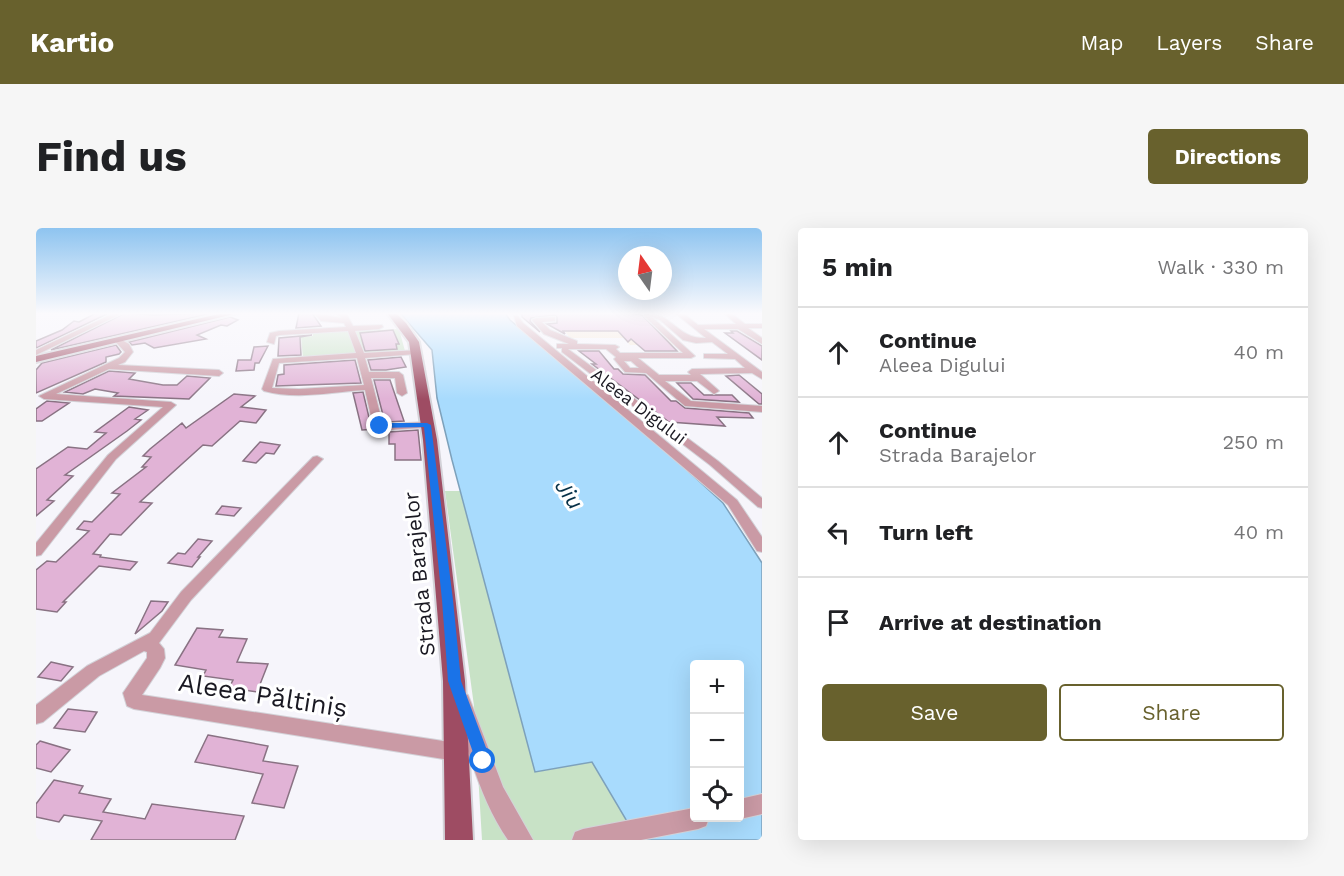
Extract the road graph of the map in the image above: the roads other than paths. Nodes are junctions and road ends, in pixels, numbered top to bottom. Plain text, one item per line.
1 (60, 342) edge
2 (111, 342) edge
3 (120, 342) edge
4 (356, 342) edge
5 (412, 342) edge
6 (541, 342) edge
7 (553, 342) edge
8 (569, 342) edge
9 (675, 342) edge
10 (716, 342) edge
11 (560, 346) junction
12 (581, 347) junction
13 (722, 347) junction
14 (682, 348) junction
15 (416, 352) junction
16 (36, 353) edge
17 (362, 356) junction
18 (707, 356) dead end
19 (736, 357) junction
20 (36, 359) edge
21 (110, 367) junction
22 (753, 370) junction
23 (648, 371) dead end
24 (219, 373) dead end
25 (366, 375) junction
26 (762, 376) edge
27 (657, 378) junction
28 (699, 378) junction
29 (368, 387) junction
30 (714, 391) dead end
31 (402, 393) dead end
32 (40, 398) edge
33 (762, 408) edge
34 (427, 425) junction
35 (317, 459) dead end
36 (762, 504) edge
37 (762, 548) edge
38 (36, 552) edge
39 (144, 644) junction
40 (454, 681) junction
41 (36, 716) edge
42 (456, 752) junction
43 (762, 804) edge
44 (744, 808) edge
45 (690, 820) edge
46 (459, 840) edge
47 (522, 840) edge
48 (584, 840) edge

1 - 16 street
2 - 20 main road
3 - 21 street
4 - 17 street
5 - 15 main road, Strada Barajelor
6 - 37 street
7 - 11 street, Aleea Digului
8 - 12 street
9 - 14 street
10 - 13 street
11 - 12 street
11 - 36 street, Aleea Digului
12 - 14 street
13 - 14 street
13 - 19 street
15 - 17 street
15 - 34 main road, Strada Barajelor
17 - 25 street
17 - 29 street
18 - 19 street
19 - 22 street
21 - 24 street
21 - 32 street
22 - 26 street
22 - 28 street
23 - 27 street
25 - 29 street
25 - 31 street
27 - 28 street
27 - 33 street
28 - 30 street
29 - 34 street
32 - 38 street
34 - 40 main road, Strada Barajelor
35 - 39 street
39 - 41 street
39 - 42 street, Aleea Păltiniș
40 - 42 main road, Strada Barajelor
40 - 47 street
42 - 46 main road, Strada Barajelor
43 - 44 street
45 - 48 street

